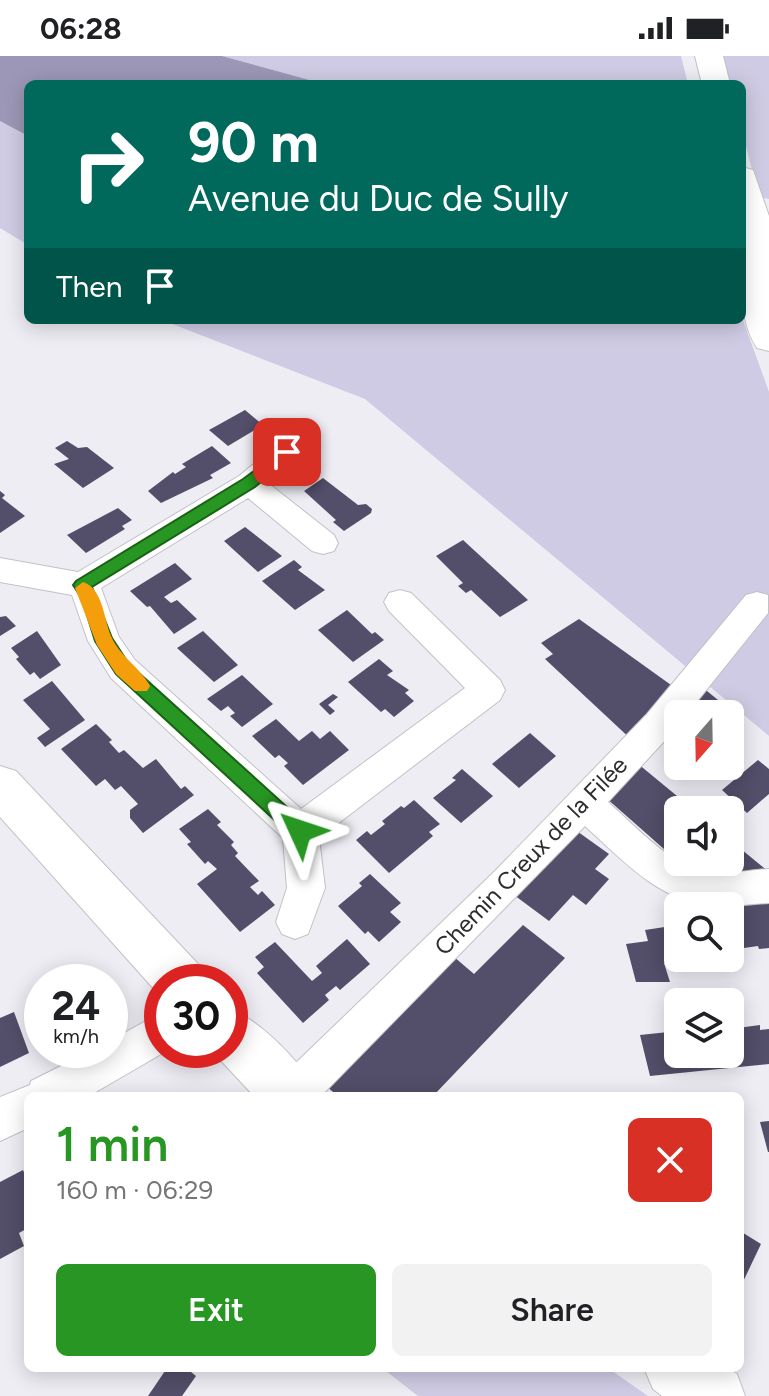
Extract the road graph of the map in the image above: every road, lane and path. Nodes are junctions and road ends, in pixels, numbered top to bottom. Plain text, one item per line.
1 (689, 56) edge
2 (709, 56) edge
3 (694, 80) edge
4 (715, 80) edge
5 (746, 190) edge
6 (746, 264) edge
7 (769, 270) edge
8 (769, 340) edge
9 (287, 452) dead end
10 (249, 483) junction
11 (323, 543) dead end
12 (0, 570) edge
13 (82, 585) junction
14 (400, 602) dead end
15 (757, 604) dead end
16 (0, 785) edge
17 (584, 803) junction
18 (300, 831) junction
19 (769, 886) edge
20 (295, 922) dead end
21 (164, 964) edge
22 (144, 1042) edge
23 (248, 1052) edge
24 (54, 1092) edge
25 (288, 1092) edge
26 (296, 1092) edge
27 (24, 1107) edge
28 (0, 1120) edge
29 (680, 1372) edge
30 (715, 1396) edge

1 - 3 main road
2 - 4 main road
5 - 7 main road
6 - 8 main road
9 - 10 street
10 - 11 street
10 - 13 street
12 - 13 street
13 - 18 street
14 - 18 street
15 - 17 street, Chemin Creux de la Filée
16 - 21 main road
17 - 19 street
17 - 26 street, Chemin Creux de la Filée
18 - 20 street
22 - 24 street
23 - 25 main road
27 - 28 street
29 - 30 main road

